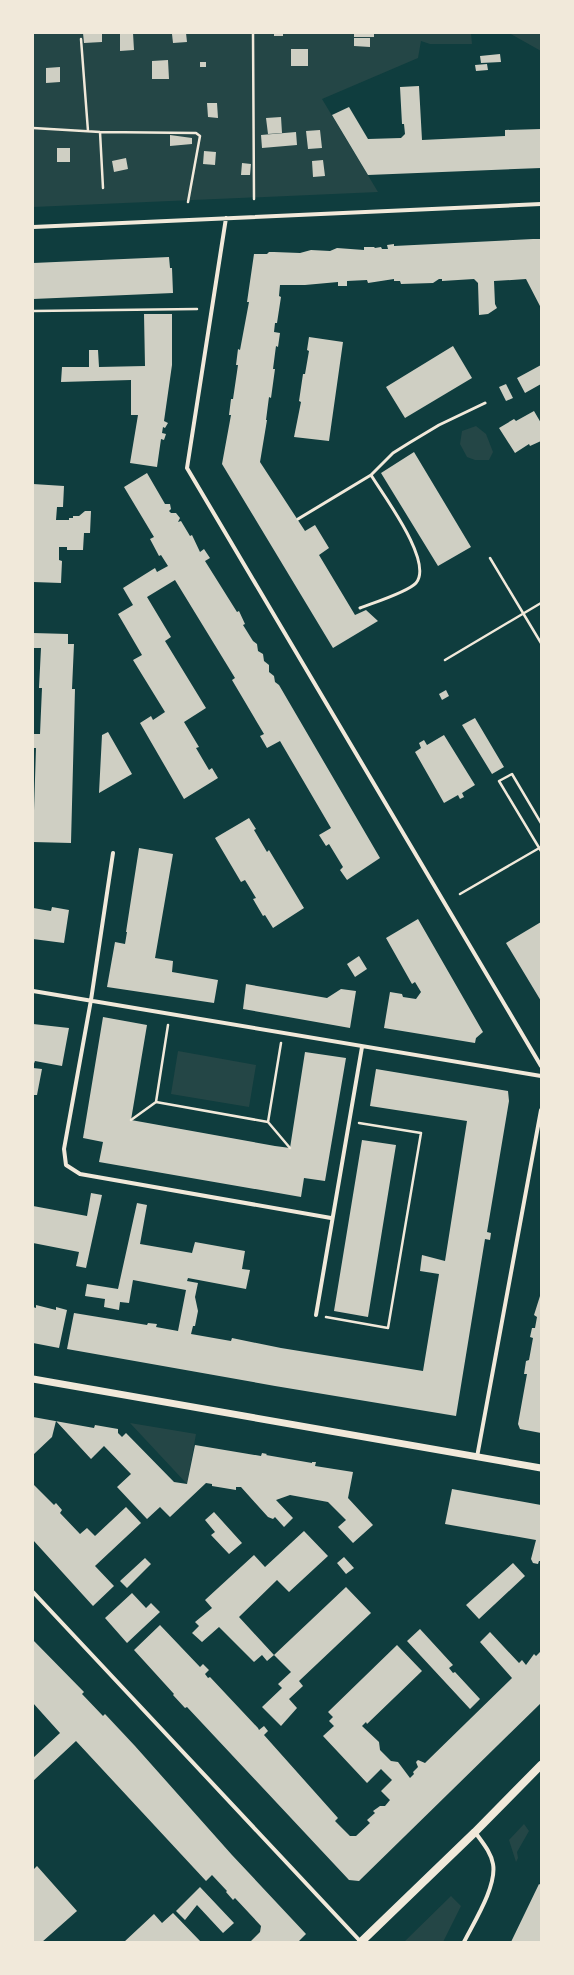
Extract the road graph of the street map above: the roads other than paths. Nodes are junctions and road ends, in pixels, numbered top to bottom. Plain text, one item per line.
1 (541, 204) edge
2 (226, 218) junction
3 (33, 227) edge
4 (485, 403) dead end
5 (371, 475) junction
6 (298, 518) dead end
7 (360, 608) dead end
8 (113, 853) dead end
9 (33, 991) edge
10 (91, 1000) junction
11 (362, 1047) junction
12 (541, 1066) edge
13 (541, 1076) edge
14 (541, 1110) edge
15 (331, 1218) junction
16 (316, 1316) road end
17 (33, 1379) edge
18 (477, 1458) junction
19 (541, 1468) edge
20 (33, 1592) edge
21 (541, 1765) edge
22 (475, 1832) junction
23 (361, 1942) edge
24 (464, 1942) edge

1 - 2 street
2 - 3 street
2 - 12 street
4 - 5 lane
5 - 6 lane
5 - 7 lane
8 - 10 street
9 - 10 street
10 - 11 street
10 - 15 street
11 - 13 street
11 - 15 street
14 - 18 street
15 - 16 street
17 - 18 street
18 - 19 street
20 - 23 street
21 - 22 main road
22 - 23 main road
22 - 24 street

